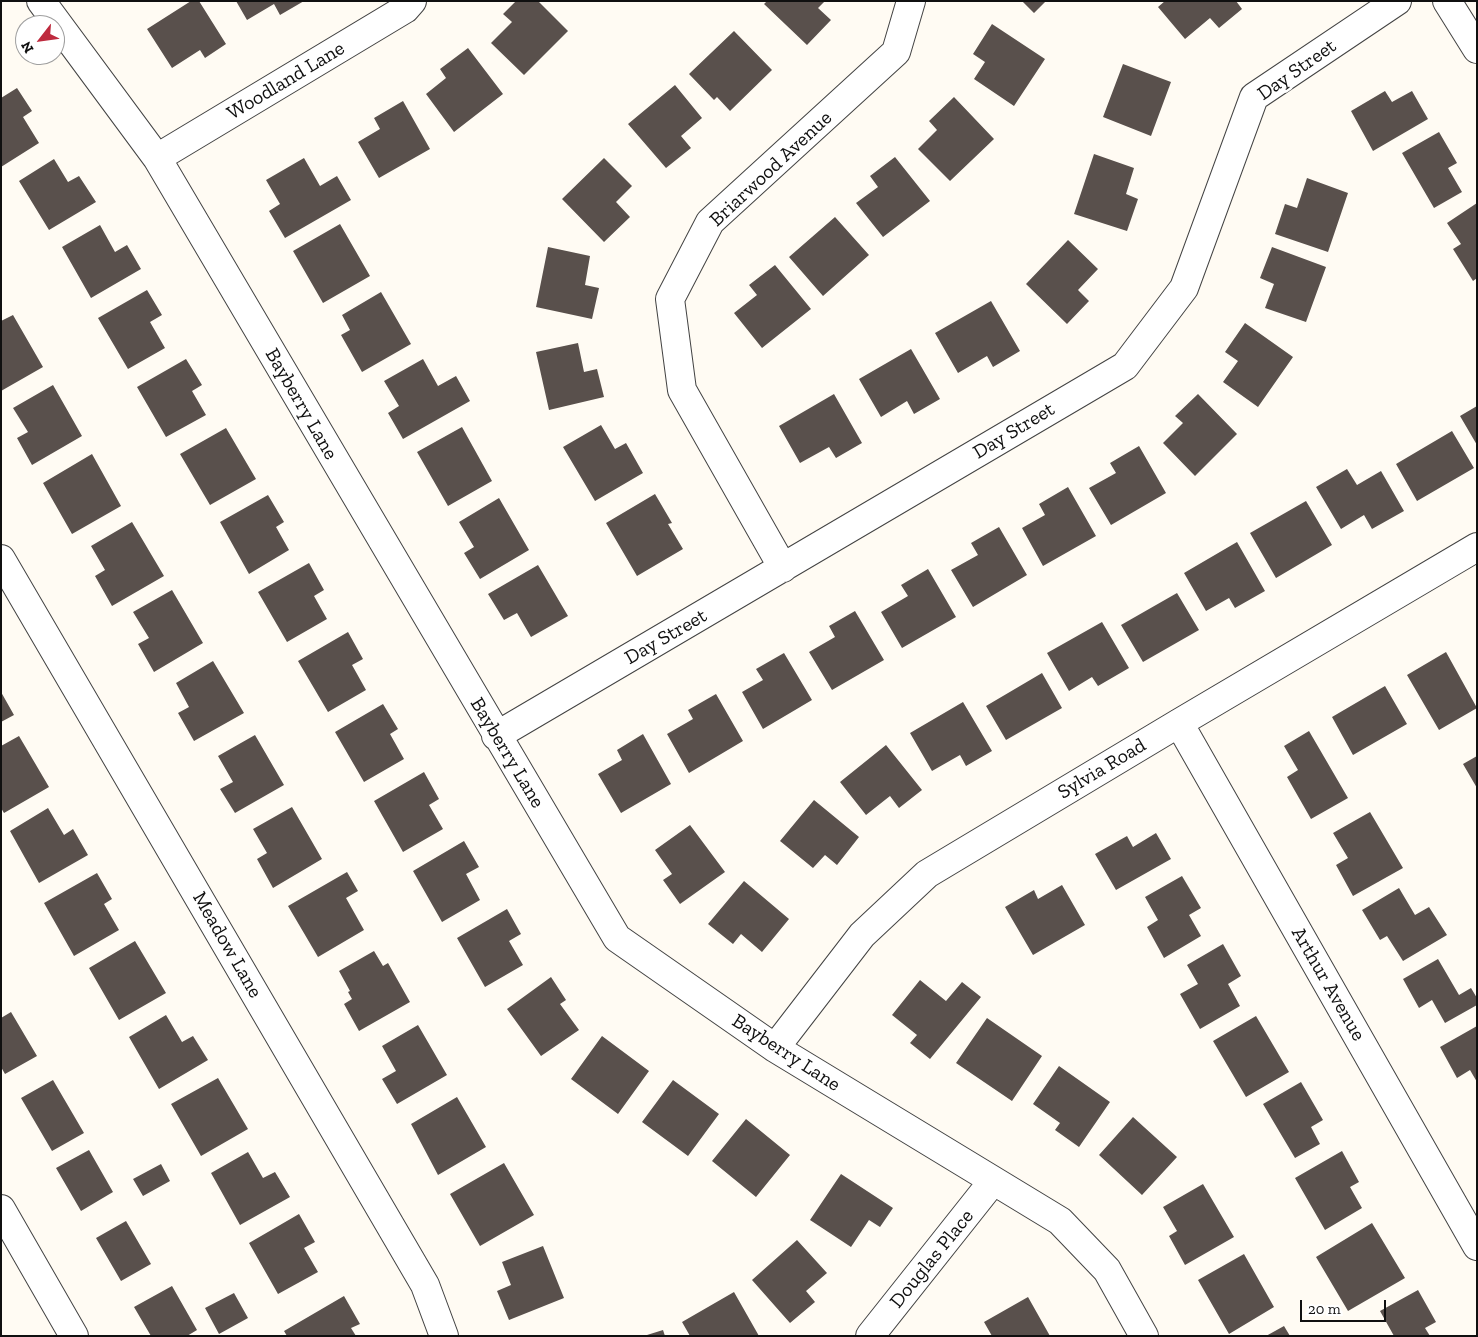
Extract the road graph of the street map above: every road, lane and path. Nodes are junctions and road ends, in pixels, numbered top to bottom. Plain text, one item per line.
1 (41, 1) edge
2 (412, 1) edge
3 (911, 1) edge
4 (1397, 1) edge
5 (1447, 1) edge
6 (1477, 48) edge
7 (157, 158) junction
8 (1475, 552) edge
9 (1, 559) edge
10 (783, 568) junction
11 (1179, 722) junction
12 (496, 736) junction
13 (775, 1048) junction
14 (993, 1181) junction
15 (1, 1209) edge
16 (1477, 1246) edge
17 (74, 1336) edge
18 (444, 1336) edge
19 (870, 1336) edge
20 (1144, 1336) edge

1 - 7 street, Bayberry Lane
2 - 7 street, Woodland Lane
3 - 10 street, Briarwood Avenue
4 - 10 street, Day Street
5 - 6 street
7 - 12 street, Bayberry Lane
8 - 11 street, Sylvia Road
9 - 18 street, Meadow Lane
10 - 12 street, Day Street
11 - 13 street, Sylvia Road
11 - 16 street, Arthur Avenue
12 - 13 street, Bayberry Lane
13 - 14 street, Bayberry Lane
14 - 19 street, Douglas Place
14 - 20 street, Bayberry Lane
15 - 17 street

